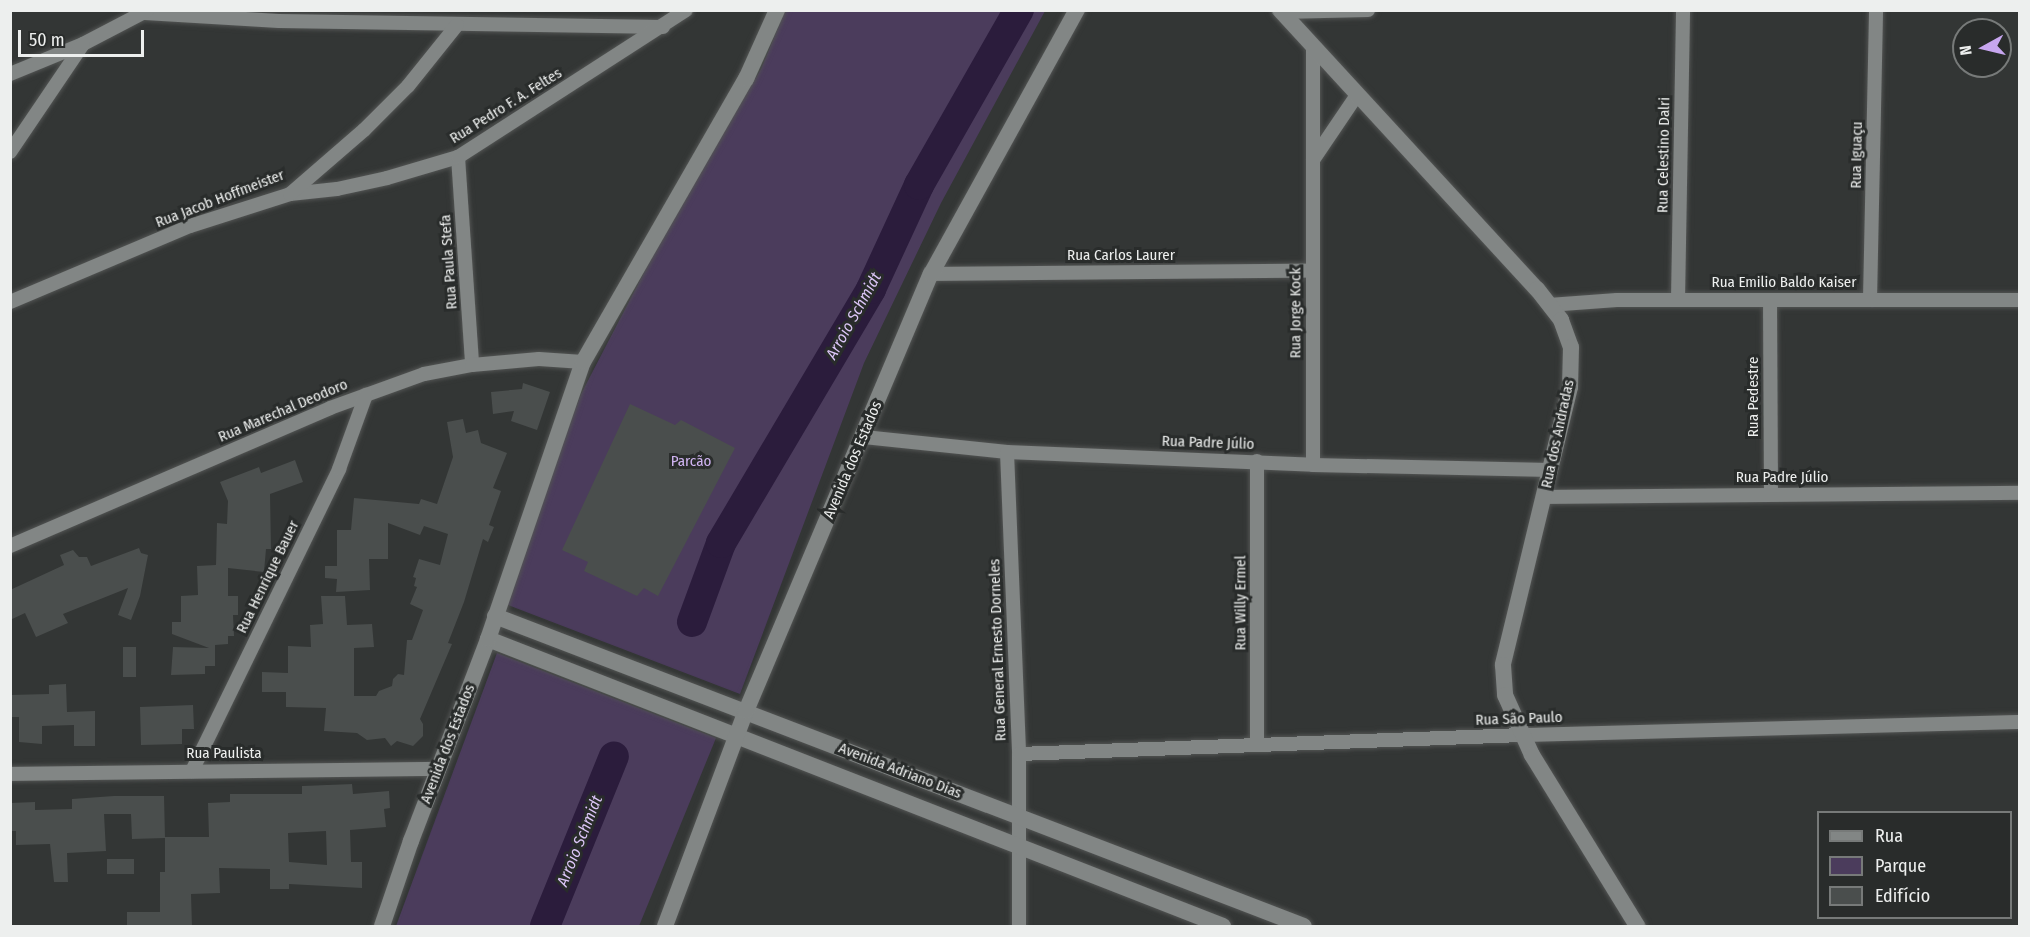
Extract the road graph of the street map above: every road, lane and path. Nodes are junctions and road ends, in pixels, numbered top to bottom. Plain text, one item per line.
1 (686, 10) edge
2 (777, 10) edge
3 (1077, 10) edge
4 (1368, 10) edge
5 (1683, 10) edge
6 (1876, 10) edge
7 (1281, 11) edge
8 (146, 12) edge
9 (457, 25) junction
10 (663, 27) junction
11 (83, 44) junction
12 (1313, 49) junction
13 (10, 74) edge
14 (1357, 95) junction
15 (10, 152) edge
16 (458, 156) junction
17 (1313, 160) junction
18 (290, 194) junction
19 (1312, 271) junction
20 (931, 274) junction
21 (1678, 300) junction
22 (1770, 300) junction
23 (1870, 300) junction
24 (2019, 300) edge
25 (10, 302) edge
26 (1549, 305) junction
27 (583, 362) junction
28 (472, 365) junction
29 (366, 395) junction
30 (864, 436) junction
31 (1007, 452) junction
32 (1257, 461) junction
33 (1313, 465) junction
34 (1551, 470) junction
35 (2019, 493) edge
36 (1771, 494) junction
37 (1545, 497) junction
38 (10, 546) edge
39 (495, 616) junction
40 (488, 639) junction
41 (746, 711) junction
42 (2019, 722) edge
43 (1523, 735) junction
44 (736, 737) junction
45 (1257, 744) junction
46 (1019, 754) junction
47 (438, 769) junction
48 (192, 771) junction
49 (10, 774) edge
50 (1020, 817) junction
51 (1020, 846) junction
52 (1274, 921) edge
53 (382, 927) edge
54 (665, 927) edge
55 (1019, 927) edge
56 (1222, 927) edge
57 (1304, 927) edge
58 (1638, 927) edge

1 - 10 street, Rua Pedro F. A. Feltes
2 - 27 street, Avenida dos Estados
3 - 20 street, Avenida dos Estados
4 - 7 street
5 - 21 street, Rua Celestino Dalri
6 - 23 street, Rua Iguaçu
7 - 12 street, Rua dos Andradas
8 - 9 street
8 - 11 street
9 - 10 street
9 - 18 street, Rua Jacob Hoffmeister
10 - 16 street, Rua Pedro F. A. Feltes
11 - 13 street
11 - 15 street
12 - 14 street, Rua dos Andradas
12 - 17 street, Rua Jorge Kock
14 - 17 street
14 - 26 street, Rua dos Andradas
16 - 18 street, Rua Pedro F. A. Feltes
16 - 28 street, Rua Paula Stefa
17 - 19 street, Rua Jorge Kock
18 - 25 street, Rua Jacob Hoffmeister
19 - 20 street, Rua Carlos Laurer
19 - 33 street, Rua Jorge Kock
20 - 30 street, Avenida dos Estados
21 - 22 street, Rua Emilio Baldo Kaiser
21 - 26 street, Rua Emilio Baldo Kaiser
22 - 23 street, Rua Emilio Baldo Kaiser
22 - 36 street, Rua Pedestre
23 - 24 street, Rua Emilio Baldo Kaiser
26 - 34 street, Rua dos Andradas
27 - 28 street, Rua Marechal Deodoro
27 - 39 street, Avenida dos Estados
28 - 29 street, Rua Marechal Deodoro
29 - 38 street, Rua Marechal Deodoro
29 - 48 street, Rua Henrique Bauer
30 - 31 street, Rua Padre Júlio
30 - 41 street, Avenida dos Estados
31 - 32 street, Rua Padre Júlio
31 - 46 street, Rua General Ernesto Dorneles
32 - 33 street, Rua Padre Júlio
32 - 45 street, Rua Willy Ermel
33 - 34 street, Rua Padre Júlio
34 - 37 street, Rua dos Andradas
35 - 36 street, Rua Padre Júlio
36 - 37 street, Rua Padre Júlio
37 - 43 street, Rua dos Andradas
39 - 40 street, Avenida dos Estados
39 - 41 street, Avenida Adriano Dias
40 - 44 street, Avenida Adriano Dias
40 - 47 street, Avenida dos Estados
41 - 44 street, Avenida dos Estados
41 - 50 street, Avenida Adriano Dias
42 - 43 street, Rua São Paulo
43 - 45 street, Rua São Paulo
43 - 58 street, Rua dos Andradas
44 - 51 street, Avenida Adriano Dias
44 - 54 street, Avenida dos Estados
45 - 46 street, Rua São Paulo
46 - 50 street, Rua General Ernesto Dorneles
47 - 48 street, Rua Paulista
47 - 53 street, Avenida dos Estados
48 - 49 street, Rua Paulista
50 - 51 street, Rua General Ernesto Dorneles
50 - 52 street, Avenida Adriano Dias
51 - 55 street, Rua General Ernesto Dorneles
51 - 56 street, Avenida Adriano Dias
52 - 57 street, Avenida Adriano Dias

